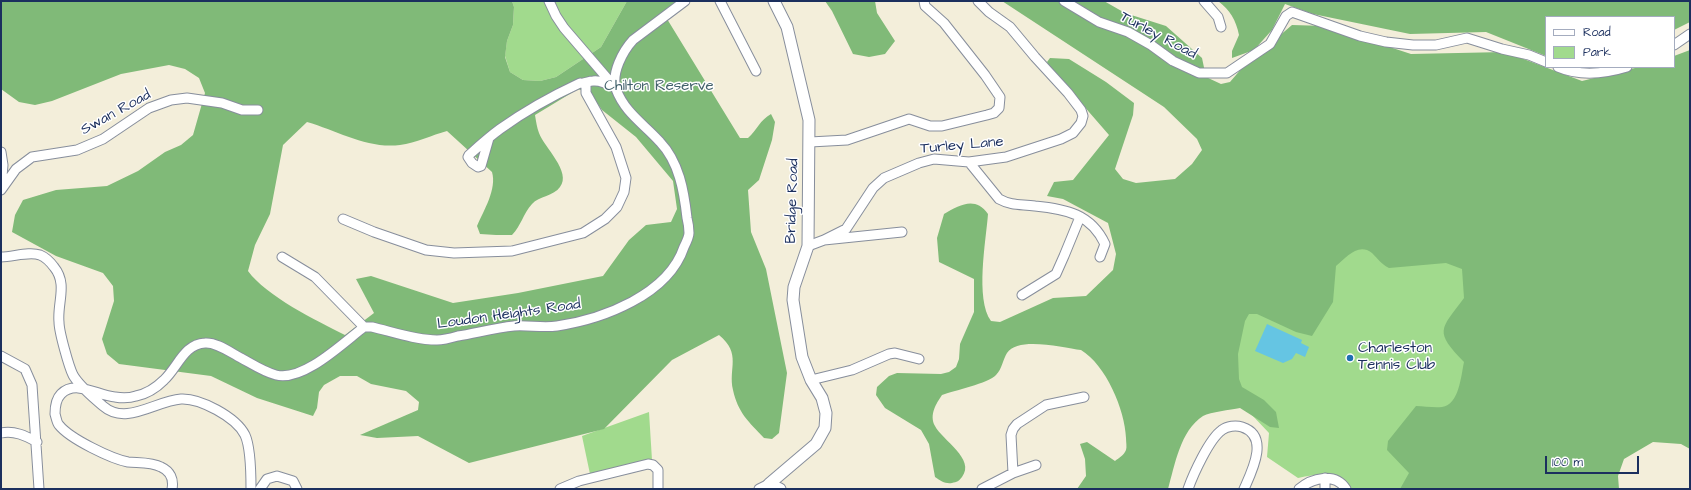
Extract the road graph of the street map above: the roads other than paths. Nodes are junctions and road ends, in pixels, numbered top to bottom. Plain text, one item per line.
1 (549, 1) edge
2 (686, 1) edge
3 (720, 1) edge
4 (774, 1) edge
5 (924, 1) edge
6 (978, 1) edge
7 (1064, 1) edge
8 (1204, 1) edge
9 (1221, 27) dead end
10 (1690, 34) edge
11 (1675, 44) edge
12 (1545, 62) edge
13 (1560, 68) edge
14 (1623, 68) edge
15 (756, 71) dead end
16 (586, 84) junction
17 (616, 88) junction
18 (258, 110) dead end
19 (489, 138) dead end
20 (810, 142) junction
21 (1, 152) edge
22 (969, 162) junction
23 (1, 189) edge
24 (1080, 217) junction
25 (343, 219) dead end
26 (902, 232) dead end
27 (824, 240) junction
28 (808, 246) junction
29 (1, 257) edge
30 (282, 257) dead end
31 (1100, 257) dead end
32 (1022, 295) dead end
33 (364, 327) junction
34 (1, 356) edge
35 (919, 359) dead end
36 (811, 380) junction
37 (85, 388) junction
38 (1084, 397) dead end
39 (1, 433) edge
40 (37, 442) junction
41 (1036, 465) dead end
42 (1013, 472) junction
43 (1325, 478) junction
44 (769, 484) junction
45 (38, 489) edge
46 (172, 489) edge
47 (251, 489) edge
48 (260, 489) edge
49 (297, 489) edge
50 (560, 489) edge
51 (658, 489) edge
52 (759, 489) edge
53 (780, 489) edge
54 (982, 489) edge
55 (1188, 489) edge
56 (1244, 489) edge
57 (1299, 489) edge
58 (1324, 489) edge
59 (1346, 489) edge

1 - 17 street
2 - 17 street, Loudon Heights Road
3 - 15 street
4 - 20 main road, Bridge Road
5 - 20 street
6 - 22 street, Turley Lane
7 - 12 street, Turley Road
8 - 9 street
10 - 11 street
13 - 14 street
16 - 17 street
16 - 19 street
16 - 25 street
17 - 33 street, Loudon Heights Road
18 - 23 street, Swan Road
20 - 28 main road, Bridge Road
21 - 23 street
22 - 24 street
22 - 27 street, Turley Lane
24 - 31 street
24 - 32 street
26 - 27 street
27 - 28 street
28 - 36 main road, Bridge Road
29 - 37 street
30 - 33 street
33 - 37 street
34 - 40 street
35 - 36 street
36 - 44 main road, Bridge Road
37 - 46 street
37 - 47 street
38 - 42 street
39 - 40 street
40 - 45 street
41 - 42 street
42 - 54 street
43 - 57 street
43 - 58 street
43 - 59 street
44 - 52 street, Bridge Road
44 - 53 main road
48 - 49 street
50 - 51 street
55 - 56 street

